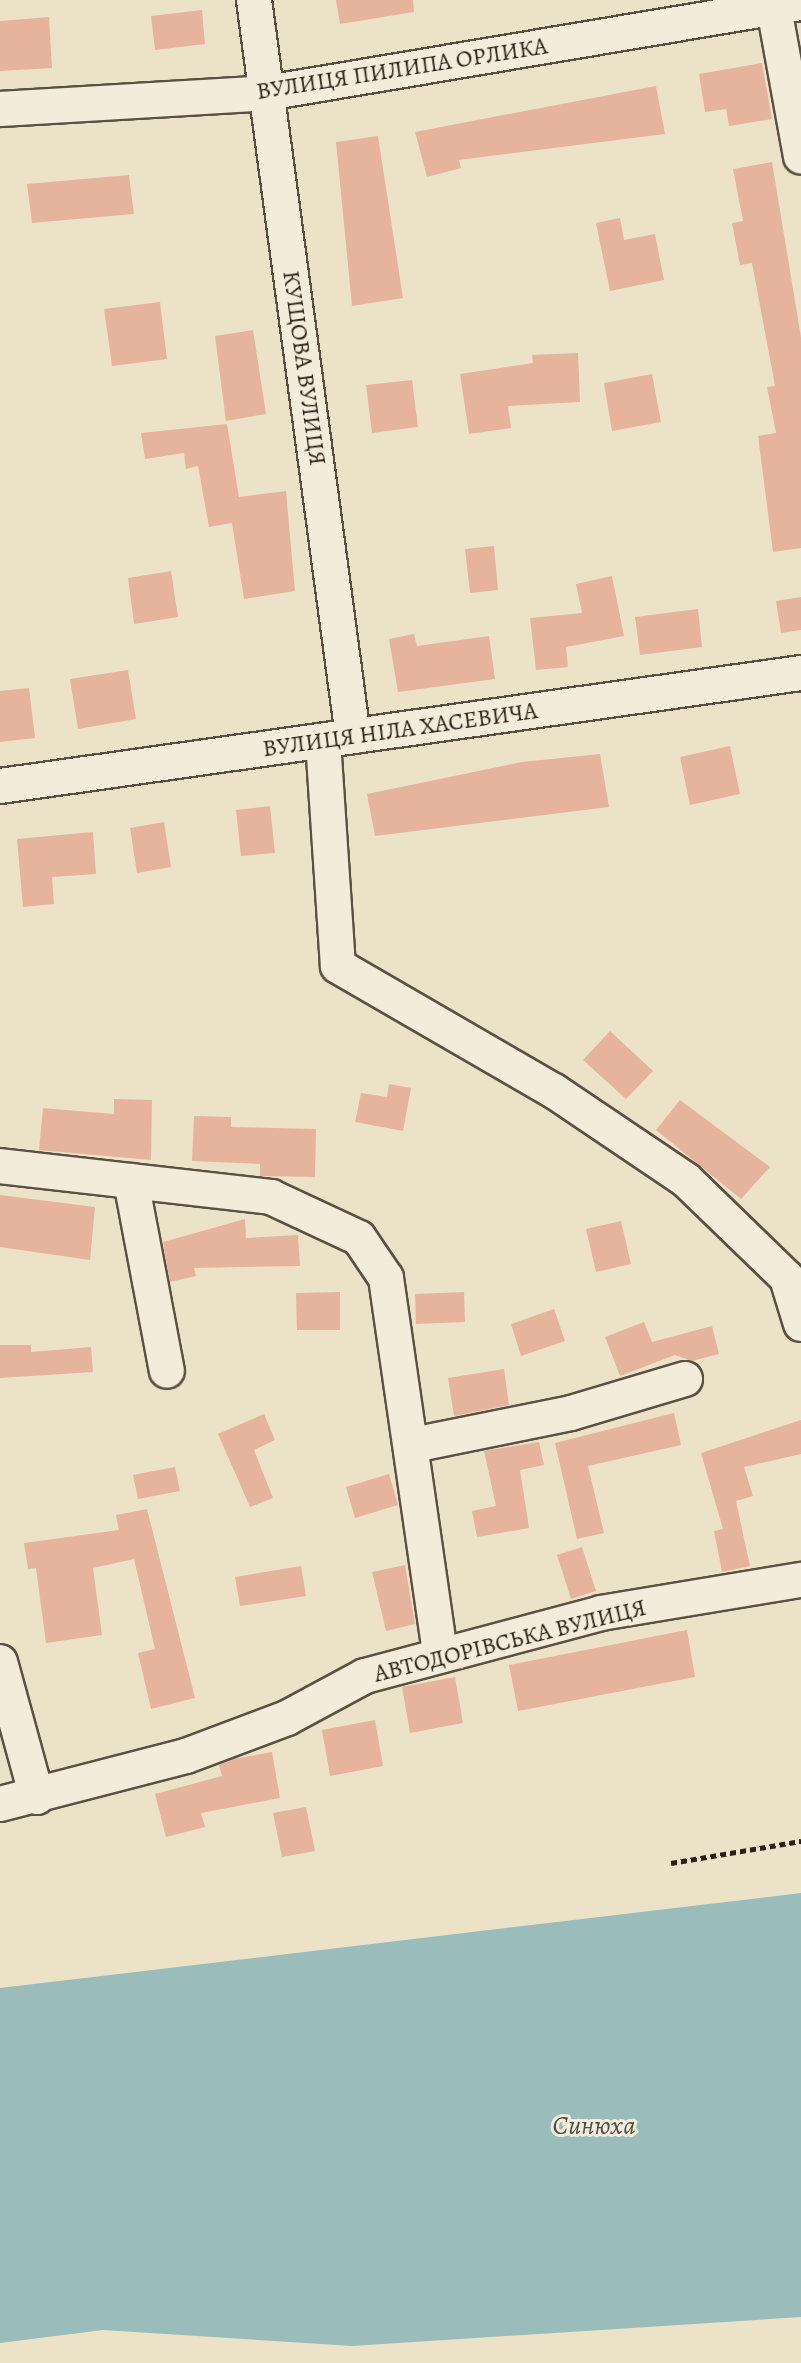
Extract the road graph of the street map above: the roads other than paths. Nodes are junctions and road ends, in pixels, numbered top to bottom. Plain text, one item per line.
1 (254, 0) edge
2 (787, 6) edge
3 (267, 93) junction
4 (0, 109) edge
5 (801, 157) edge
6 (801, 673) edge
7 (338, 738) junction
8 (0, 786) edge
9 (0, 1166) edge
10 (131, 1181) junction
11 (801, 1324) edge
12 (167, 1371) dead end
13 (685, 1379) dead end
14 (413, 1445) junction
15 (801, 1580) edge
16 (440, 1655) junction
17 (0, 1662) edge
18 (37, 1797) junction
19 (0, 1804) edge

1 - 3 street, КУЩОВА ВУЛИЦЯ
2 - 3 street, ВУЛИЦЯ ПИЛИПА ОРЛИКА
2 - 5 street
3 - 4 street, ВУЛИЦЯ ПИЛИПА ОРЛИКА
3 - 7 street, КУЩОВА ВУЛИЦЯ
6 - 7 street, ВУЛИЦЯ НІЛА ХАСЕВИЧА
7 - 8 street, ВУЛИЦЯ НІЛА ХАСЕВИЧА
7 - 11 street
9 - 10 street
10 - 12 street
10 - 14 street
13 - 14 street
14 - 16 street
15 - 16 street, АВТОДОРІВСЬКА ВУЛИЦЯ
16 - 18 street, АВТОДОРІВСЬКА ВУЛИЦЯ
17 - 18 street
18 - 19 street, АВТОДОРІВСЬКА ВУЛИЦЯ

